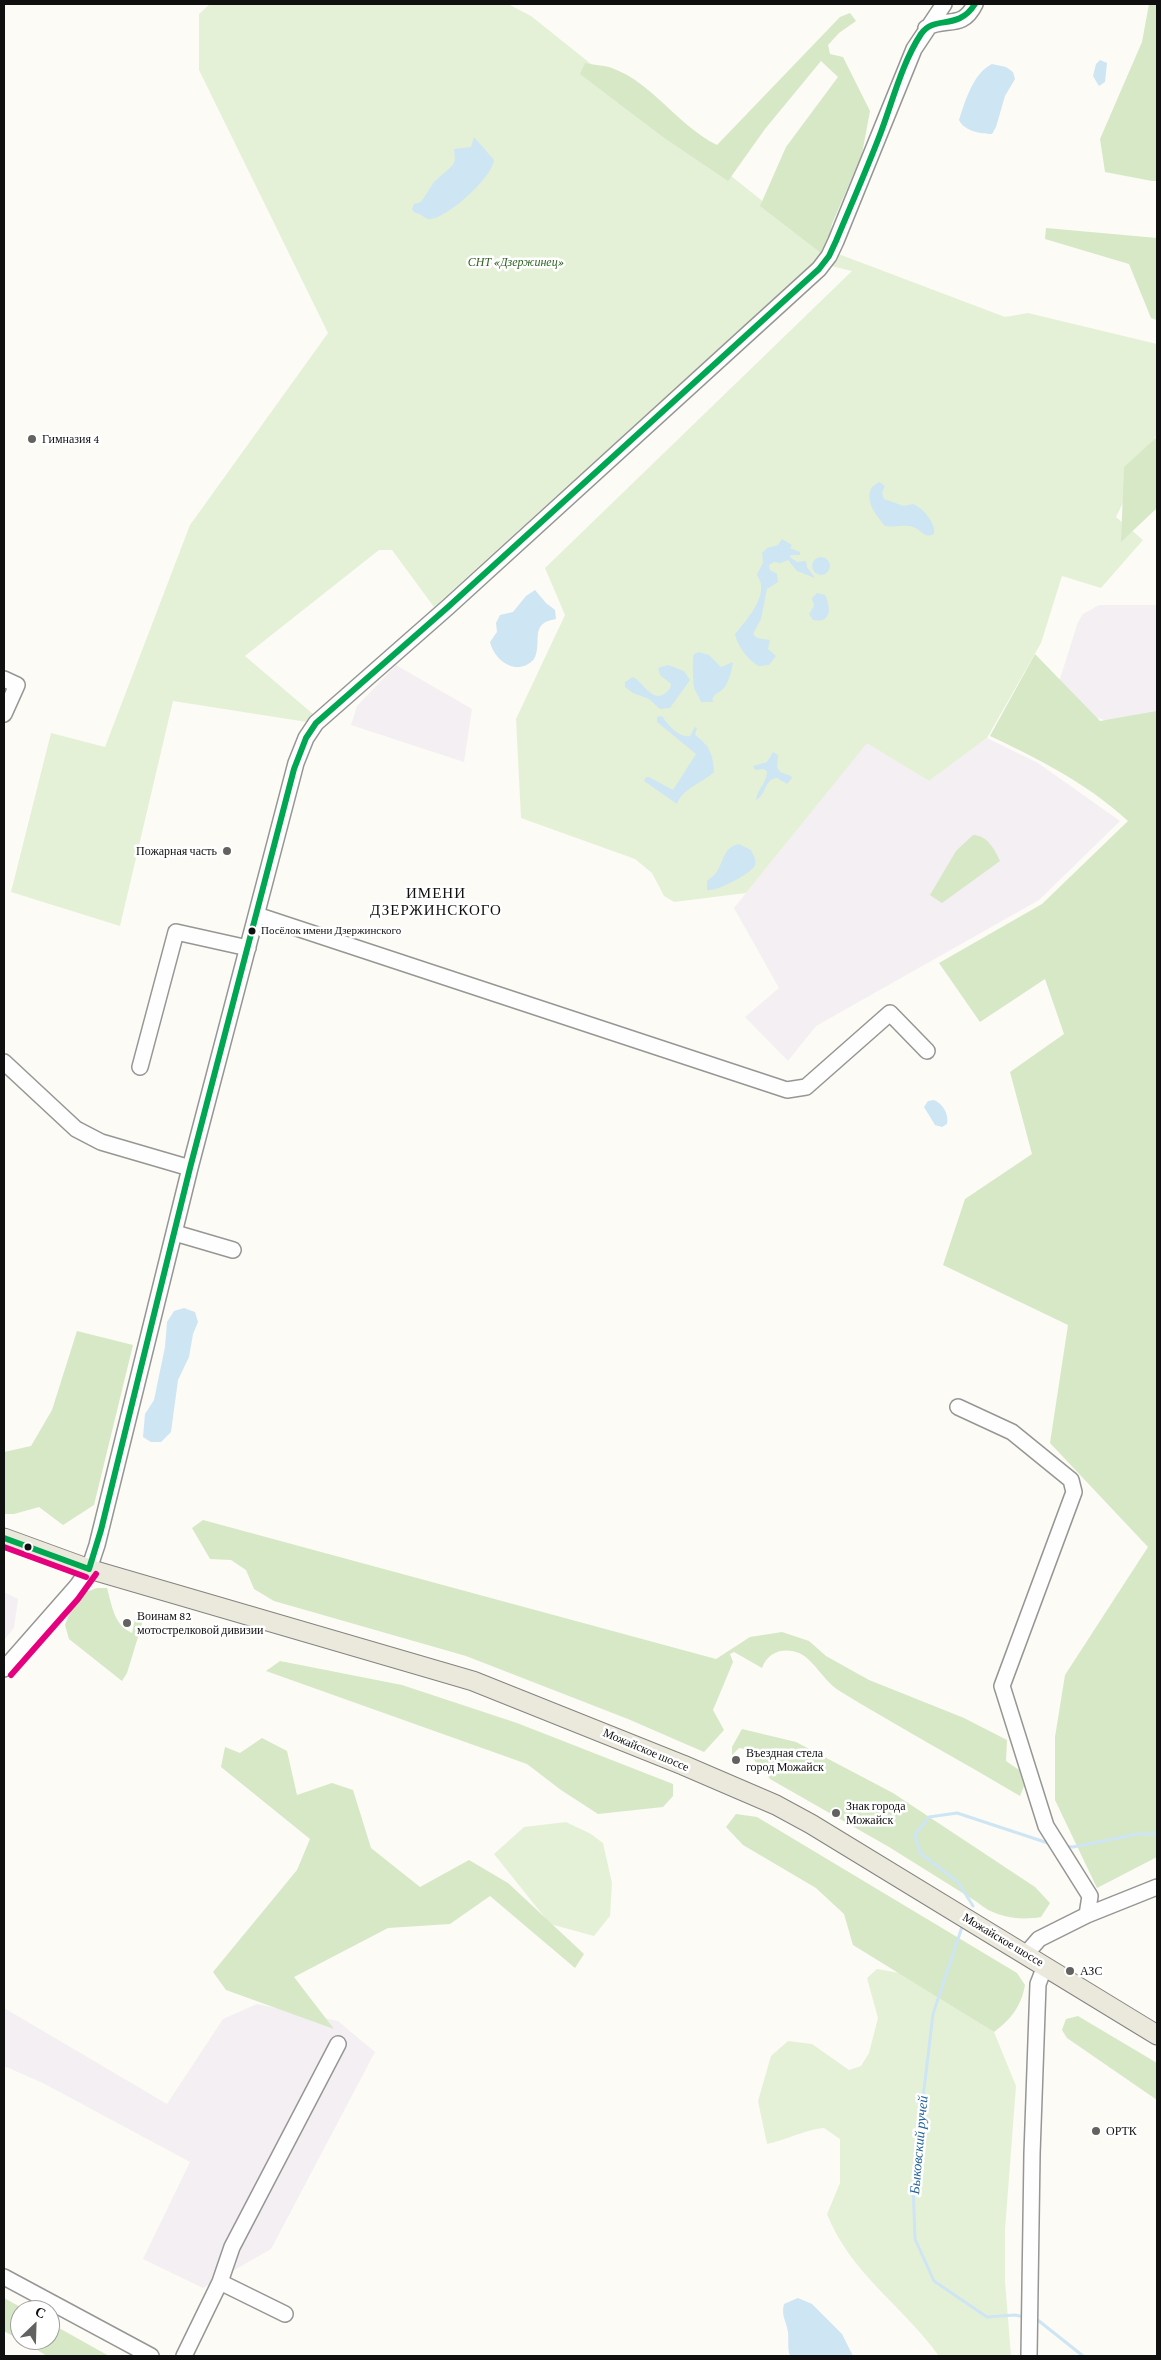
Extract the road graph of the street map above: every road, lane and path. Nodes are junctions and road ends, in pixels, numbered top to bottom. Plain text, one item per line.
1 (944, 4) edge
2 (974, 4) edge
3 (926, 28) junction
4 (4, 679) edge
5 (4, 714) edge
6 (257, 915) junction
7 (248, 948) junction
8 (927, 1051) dead end
9 (4, 1062) edge
10 (140, 1067) dead end
11 (190, 1168) junction
12 (175, 1233) junction
13 (234, 1250) dead end
14 (958, 1407) dead end
15 (4, 1538) edge
16 (89, 1569) junction
17 (4, 1669) edge
18 (1157, 1887) edge
19 (1087, 1915) junction
20 (1026, 1954) junction
21 (1045, 1966) junction
22 (1157, 2035) edge
23 (338, 2044) dead end
24 (4, 2277) edge
25 (220, 2282) junction
26 (285, 2314) dead end
27 (151, 2356) edge
28 (184, 2356) edge
29 (1030, 2356) edge

1 - 3 street
2 - 3 street
3 - 6 street
4 - 5 street
6 - 7 street
6 - 8 street
7 - 10 street
7 - 11 street
9 - 11 street
11 - 12 street
12 - 13 street
12 - 16 street
14 - 19 street
15 - 16 main road, Можайское шоссе
16 - 17 street
16 - 20 main road, Можайское шоссе
18 - 19 street
19 - 20 street
20 - 21 main road, Можайское шоссе
21 - 22 main road, Можайское шоссе
21 - 29 street
23 - 25 street
24 - 27 street
25 - 26 street
25 - 28 street

